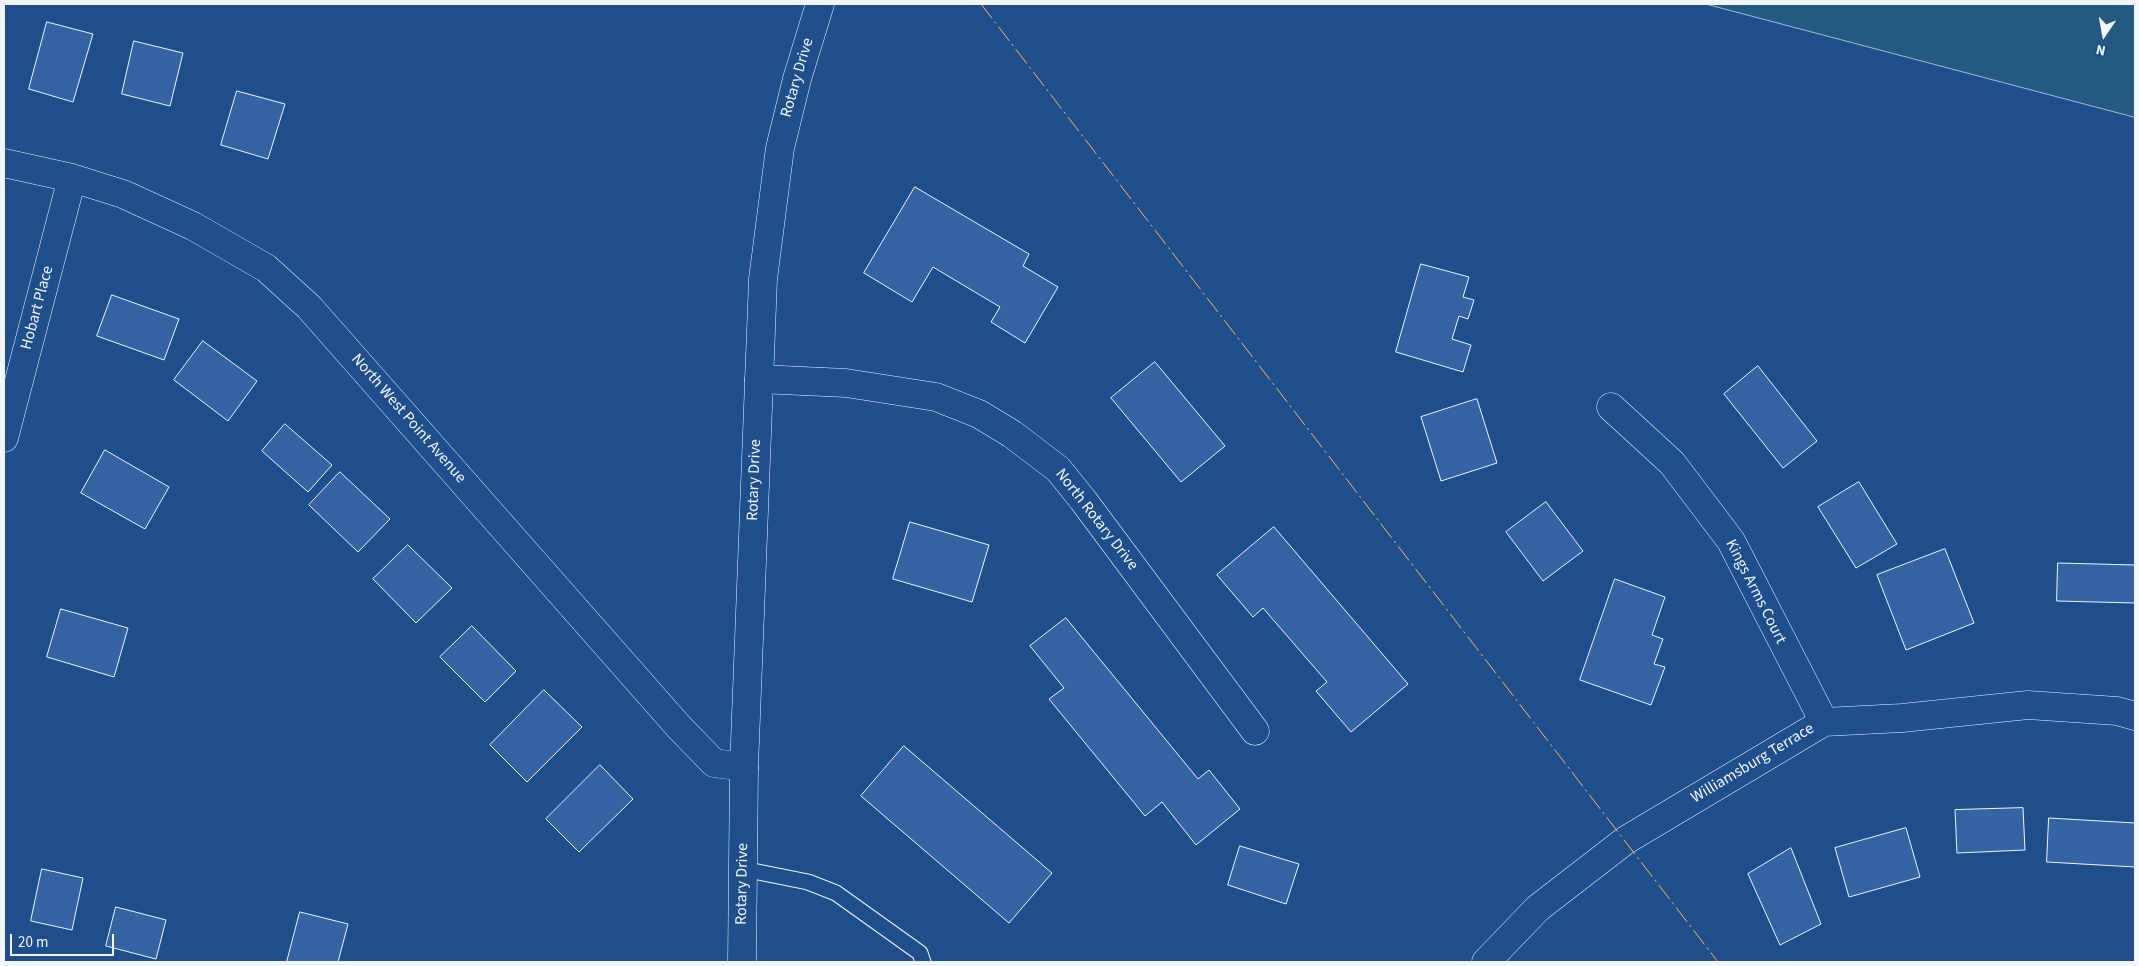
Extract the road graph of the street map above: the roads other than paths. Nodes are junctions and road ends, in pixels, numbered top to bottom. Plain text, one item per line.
1 (820, 4) edge
2 (4, 163) edge
3 (72, 178) junction
4 (759, 379) junction
5 (1611, 407) dead end
6 (4, 438) edge
7 (2135, 716) edge
8 (1824, 722) junction
9 (1255, 731) dead end
10 (744, 768) junction
11 (743, 869) junction
12 (742, 962) edge
13 (923, 962) edge
14 (1486, 962) edge

1 - 4 street, Rotary Drive
2 - 3 street, North West Point Avenue
3 - 6 street, Hobart Place
3 - 10 street, North West Point Avenue
4 - 9 street, North Rotary Drive
4 - 10 street, Rotary Drive
5 - 8 street, Kings Arms Court
7 - 8 street, Williamsburg Terrace
8 - 14 street, Williamsburg Terrace
10 - 11 street, Rotary Drive
11 - 12 street, Rotary Drive
11 - 13 lane

